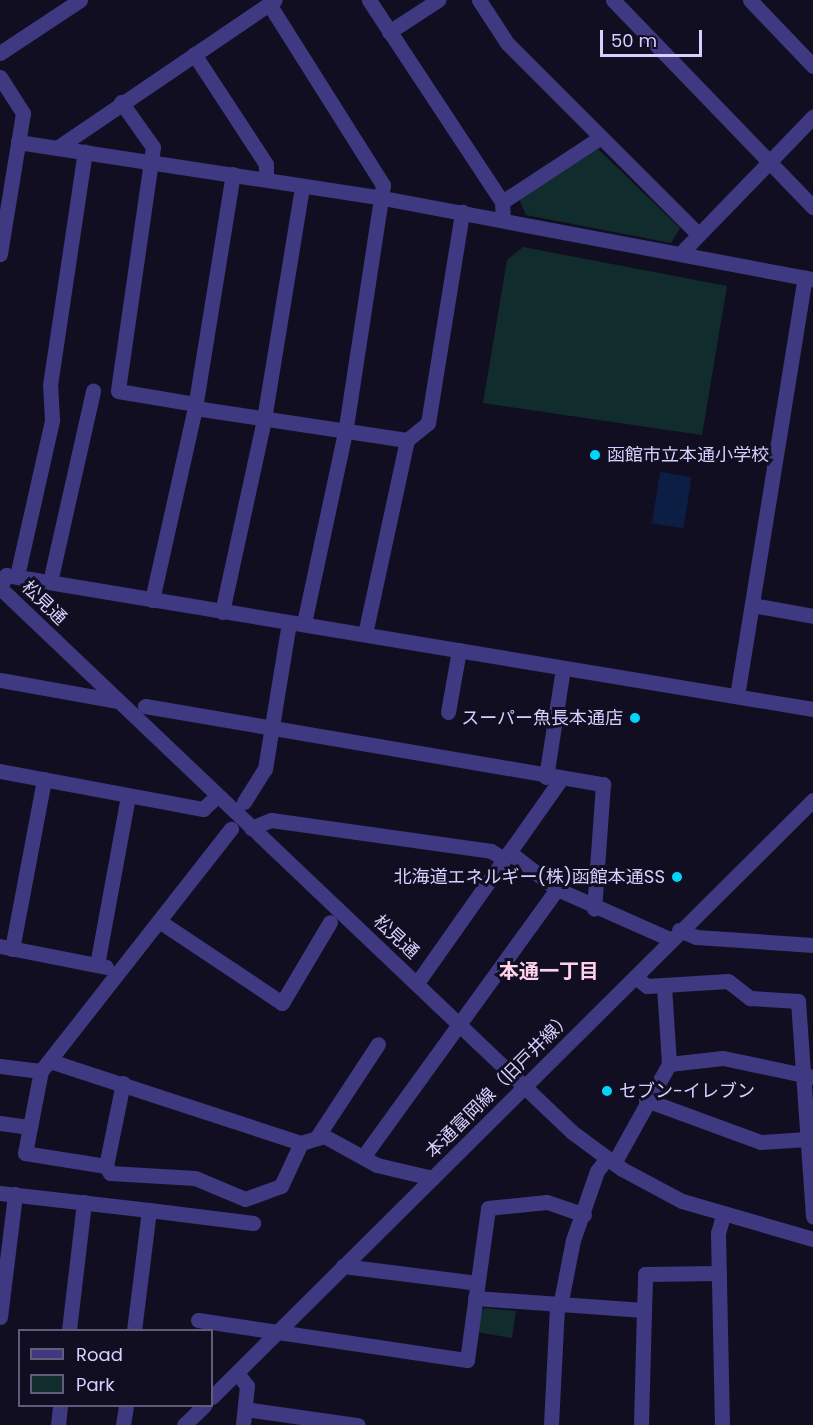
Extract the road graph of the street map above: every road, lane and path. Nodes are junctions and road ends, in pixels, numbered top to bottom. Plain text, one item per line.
1 (80, 0) edge
2 (369, 0) edge
3 (438, 0) edge
4 (479, 0) edge
5 (613, 0) edge
6 (750, 0) edge
7 (272, 2) edge
8 (389, 32) junction
9 (0, 53) edge
10 (194, 54) junction
11 (813, 66) edge
12 (0, 77) edge
13 (121, 102) junction
14 (813, 117) edge
15 (601, 137) junction
16 (18, 142) junction
17 (57, 148) junction
18 (85, 152) junction
19 (770, 160) junction
20 (152, 161) junction
21 (233, 174) junction
22 (266, 179) junction
23 (302, 186) junction
24 (383, 198) junction
25 (502, 202) junction
26 (813, 207) edge
27 (462, 212) junction
28 (503, 219) junction
29 (698, 234) junction
30 (681, 253) junction
31 (0, 254) edge
32 (810, 277) edge
33 (93, 391) dead end
34 (196, 406) junction
35 (264, 419) junction
36 (345, 432) junction
37 (406, 440) junction
38 (19, 567) dead end
39 (52, 573) dead end
40 (0, 588) edge
41 (152, 600) junction
42 (752, 605) junction
43 (222, 612) junction
44 (813, 615) edge
45 (296, 623) junction
46 (365, 634) junction
47 (459, 650) junction
48 (563, 668) junction
49 (0, 680) edge
50 (737, 696) junction
51 (118, 701) junction
52 (146, 706) dead end
53 (813, 709) edge
54 (448, 712) dead end
55 (272, 731) junction
56 (0, 771) edge
57 (554, 778) junction
58 (44, 779) junction
59 (128, 796) junction
60 (217, 796) junction
61 (813, 800) edge
62 (244, 802) dead end
63 (251, 828) junction
64 (231, 830) dead end
65 (507, 855) junction
66 (557, 889) junction
67 (594, 909) junction
68 (330, 922) dead end
69 (162, 923) junction
70 (675, 935) junction
71 (813, 945) edge
72 (6, 947) edge
73 (97, 965) junction
74 (116, 970) junction
75 (635, 977) junction
76 (417, 983) junction
77 (664, 986) junction
78 (459, 1025) junction
79 (378, 1044) dead end
80 (669, 1064) junction
81 (0, 1066) edge
82 (47, 1066) junction
83 (809, 1076) edge
84 (123, 1083) junction
85 (525, 1087) junction
86 (646, 1100) junction
87 (0, 1123) edge
88 (30, 1127) junction
89 (317, 1137) junction
90 (807, 1138) junction
91 (301, 1143) junction
92 (363, 1157) junction
93 (610, 1161) junction
94 (106, 1166) junction
95 (432, 1179) junction
96 (8, 1193) edge
97 (84, 1202) junction
98 (148, 1210) junction
99 (584, 1215) junction
100 (723, 1215) junction
101 (813, 1216) edge
102 (253, 1223) dead end
103 (813, 1239) edge
104 (344, 1266) junction
105 (719, 1273) junction
106 (476, 1291) junction
107 (559, 1306) junction
108 (644, 1310) junction
109 (0, 1317) edge
110 (198, 1320) dead end
111 (69, 1329) edge
112 (134, 1329) edge
113 (274, 1335) junction
114 (237, 1373) junction
115 (213, 1397) edge
116 (60, 1407) edge
117 (126, 1407) edge
118 (203, 1407) edge
119 (245, 1409) junction
120 (58, 1425) edge
121 (123, 1425) edge
122 (184, 1425) edge
123 (243, 1425) edge
124 (353, 1425) edge
125 (551, 1425) edge
126 (641, 1425) edge
127 (722, 1425) edge

1 - 9 street
2 - 8 street
3 - 8 street
4 - 15 street
5 - 19 street
6 - 11 street
7 - 10 street
7 - 24 street
8 - 25 street
10 - 13 street
10 - 22 street
12 - 16 street
13 - 17 street
13 - 20 street
14 - 19 street
15 - 25 street
15 - 29 street
16 - 17 street
16 - 31 street
17 - 18 street
18 - 20 street
18 - 38 street
19 - 26 street
19 - 29 street
20 - 21 street
20 - 34 street
21 - 22 street
21 - 34 street
22 - 23 street
23 - 24 street
23 - 35 street
24 - 27 street
24 - 36 street
25 - 28 street
27 - 28 street
27 - 37 street
28 - 30 street
29 - 30 street
30 - 32 street
32 - 42 street
33 - 39 street
34 - 35 street
34 - 41 street
35 - 36 street
35 - 43 street
36 - 37 street
36 - 45 street
37 - 46 street
40 - 41 street
40 - 51 street, 松見通
41 - 43 street
42 - 44 street
42 - 50 street
43 - 45 street
45 - 46 street
45 - 55 street
46 - 47 street
47 - 48 street
47 - 54 street
48 - 50 street
48 - 57 street
49 - 51 street
50 - 53 street
51 - 60 street, 松見通
52 - 55 street
55 - 57 street
55 - 62 street
56 - 58 street
57 - 65 street
57 - 67 street
58 - 59 street
58 - 72 street
59 - 60 street
59 - 73 street
60 - 63 street, 松見通
61 - 70 street, 本通富岡線（旧戸井線）
63 - 65 street
63 - 76 street, 松見通
64 - 69 street
65 - 66 street
65 - 76 street
66 - 67 street
66 - 78 street
67 - 70 street
68 - 69 street
69 - 74 street
70 - 71 street
70 - 75 street, 本通富岡線（旧戸井線）
72 - 73 street
73 - 74 street
74 - 82 street
75 - 77 street
75 - 85 street, 本通富岡線（旧戸井線）
76 - 78 street, 松見通
77 - 80 street
77 - 83 street
78 - 85 street, 松見通
78 - 92 street
79 - 89 street
80 - 83 street
80 - 86 street
81 - 82 street
82 - 84 street
82 - 88 street
83 - 90 street
84 - 91 street
84 - 94 street
85 - 93 street, 松見通
85 - 95 street, 本通富岡線（旧戸井線）
86 - 90 street
86 - 93 street
87 - 88 street
88 - 94 street
89 - 91 street
89 - 92 street
90 - 101 street
91 - 94 street
92 - 95 street
93 - 99 street
93 - 100 street, 松見通
95 - 104 street, 本通富岡線（旧戸井線）
96 - 97 street
96 - 109 street
97 - 98 street
97 - 111 street
98 - 102 street
98 - 112 street
99 - 106 street
99 - 107 street
100 - 103 street, 松見通
100 - 105 street
104 - 106 street
104 - 113 street, 本通富岡線（旧戸井線）
105 - 108 street
105 - 127 street
106 - 107 street
106 - 113 street
107 - 108 street
107 - 125 street
108 - 126 street
110 - 113 street
113 - 114 street, 本通富岡線（旧戸井線）
114 - 115 street, 本通富岡線（旧戸井線）
114 - 119 street
116 - 120 street
117 - 121 street
118 - 122 street
119 - 123 street
119 - 124 street

